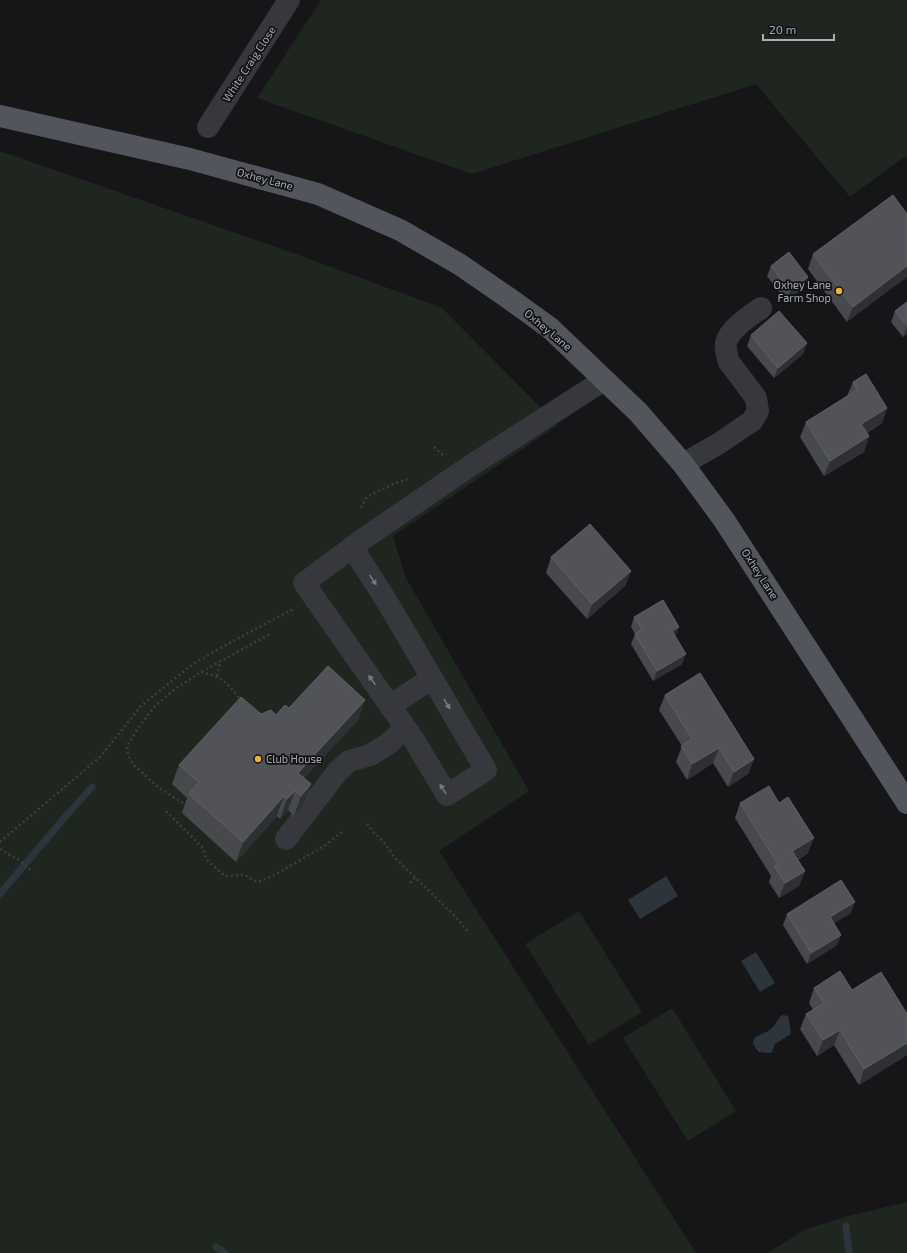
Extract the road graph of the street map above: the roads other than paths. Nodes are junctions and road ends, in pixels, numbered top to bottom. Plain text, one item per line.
1 (289, 0) edge
2 (0, 116) edge
3 (208, 127) dead end
4 (761, 308) dead end
5 (604, 380) junction
6 (683, 464) junction
7 (352, 547) junction
8 (432, 678) junction
9 (390, 706) junction
10 (405, 728) junction
11 (907, 803) edge
12 (286, 839) dead end

1 - 3 street, White Craig Close
2 - 5 main road, Oxhey Lane
4 - 6 street
5 - 6 main road, Oxhey Lane
5 - 7 street
6 - 11 main road, Oxhey Lane
7 -> 8 street
9 -> 7 street
8 - 9 street
8 -> 10 street
9 - 10 street
10 - 12 street

